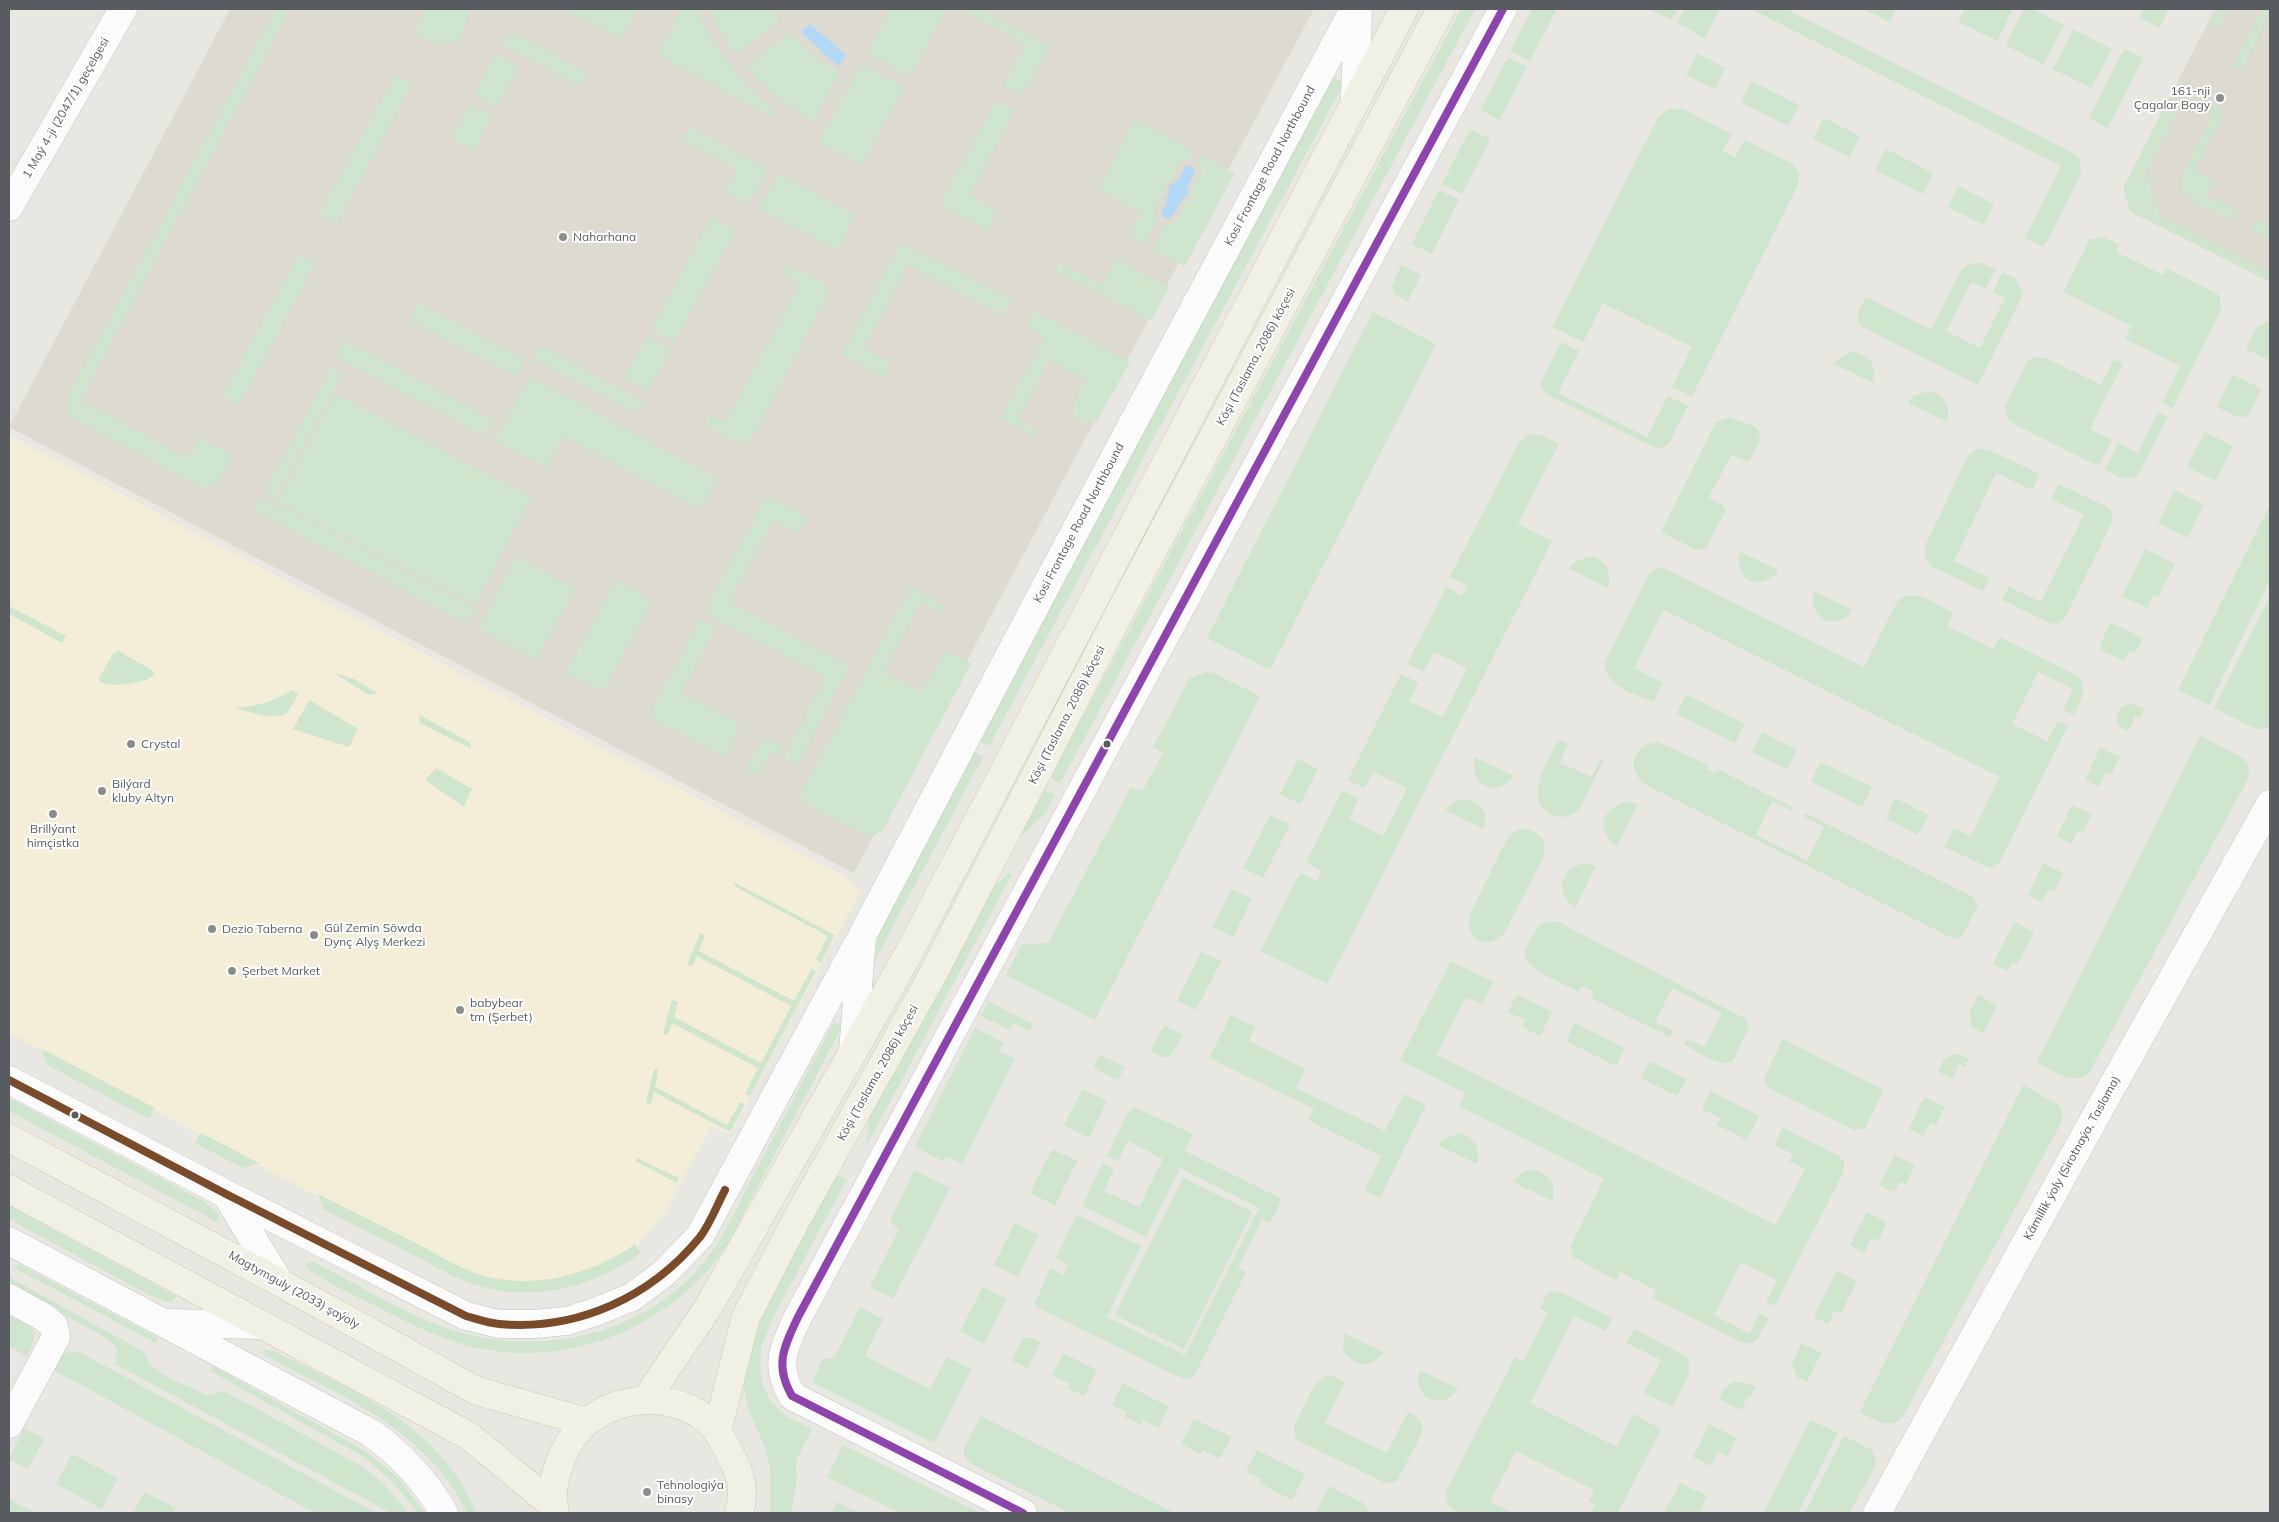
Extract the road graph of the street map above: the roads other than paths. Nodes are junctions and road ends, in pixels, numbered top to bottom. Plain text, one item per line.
1 (123, 9) edge
2 (1356, 9) edge
3 (1404, 9) edge
4 (1441, 9) edge
5 (1503, 9) edge
6 (1355, 98) junction
7 (9, 207) edge
8 (2270, 804) edge
9 (862, 936) junction
10 (853, 1052) junction
11 (9, 1080) edge
12 (9, 1138) edge
13 (9, 1190) edge
14 (226, 1194) junction
15 (9, 1241) edge
16 (280, 1282) junction
17 (9, 1298) edge
18 (163, 1323) junction
19 (261, 1325) junction
20 (646, 1399) junction
21 (586, 1422) junction
22 (9, 1424) edge
23 (718, 1431) junction
24 (554, 1510) edge
25 (444, 1513) edge
26 (739, 1513) edge
27 (1023, 1513) edge
28 (1877, 1513) edge

1 - 7 street, 1 Maý 4-ji (2047/1) geçelgesi
2 - 6 street
2 - 9 street, Kosi Frontage Road Northbound
3 - 6 main road
4 - 23 main road, Köşi (Taslama, 2086) köçesi
5 - 27 street
6 - 10 main road
8 - 28 street, Kämillik ýoly (Sirotnaýa, Taslama)
9 - 10 street, Kosi Frontage Road Northbound
9 - 14 street
10 - 20 main road
11 - 14 street
12 - 16 main road, Magtymguly (2033) şaýoly
13 - 19 main road
14 - 16 street
15 - 18 street
16 - 21 main road, Magtymguly (2033) şaýoly
17 - 22 street
18 - 19 street
18 - 25 street
19 - 24 main road
20 - 21 main road
20 - 23 main road
21 - 24 main road
23 - 26 main road

